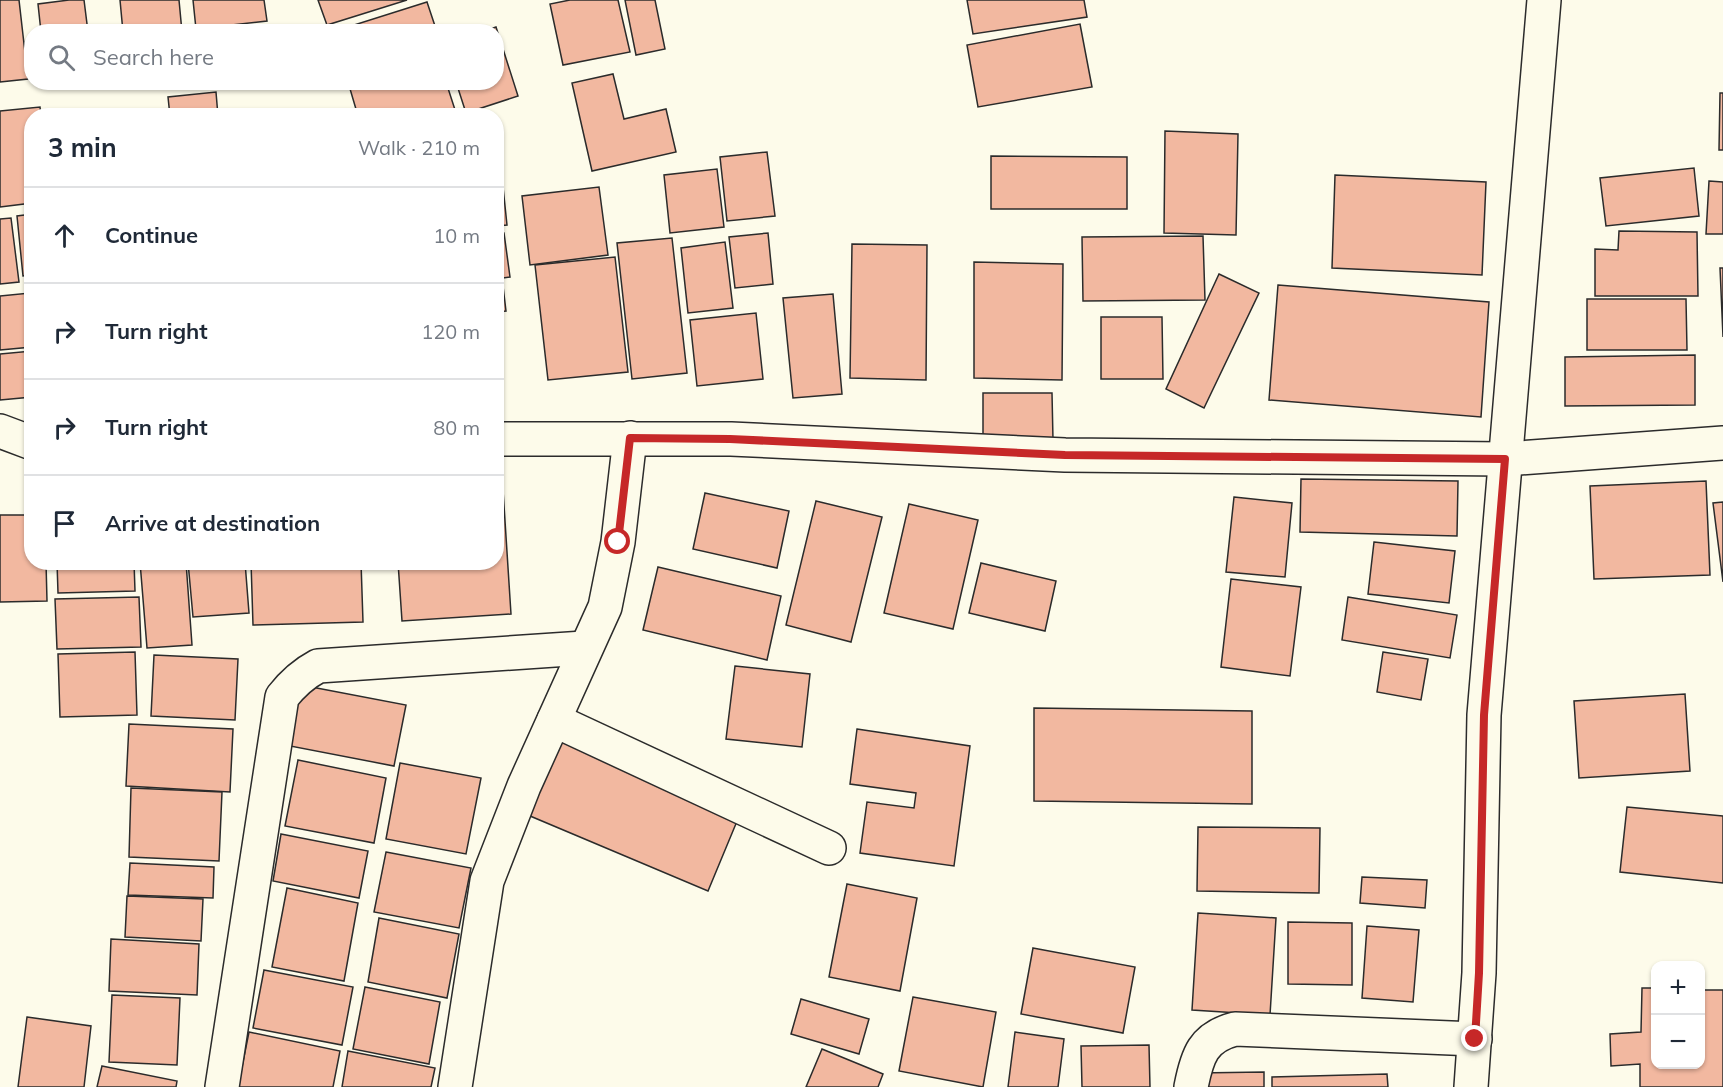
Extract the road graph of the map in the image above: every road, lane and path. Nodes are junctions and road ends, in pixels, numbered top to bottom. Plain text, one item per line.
1 (1544, 0) edge
2 (0, 431) edge
3 (630, 438) junction
4 (24, 439) edge
5 (504, 439) edge
6 (1723, 443) edge
7 (1505, 459) junction
8 (584, 648) junction
9 (554, 720) junction
10 (829, 848) dead end
11 (1475, 1039) junction
12 (222, 1087) edge
13 (455, 1087) edge
14 (1191, 1087) edge
15 (1471, 1087) edge

1 - 7 street
2 - 4 street
3 - 5 street
3 - 7 street
3 - 8 street
6 - 7 street
7 - 11 street
8 - 9 street
8 - 12 street
9 - 10 street
9 - 13 street
11 - 14 street
11 - 15 street

